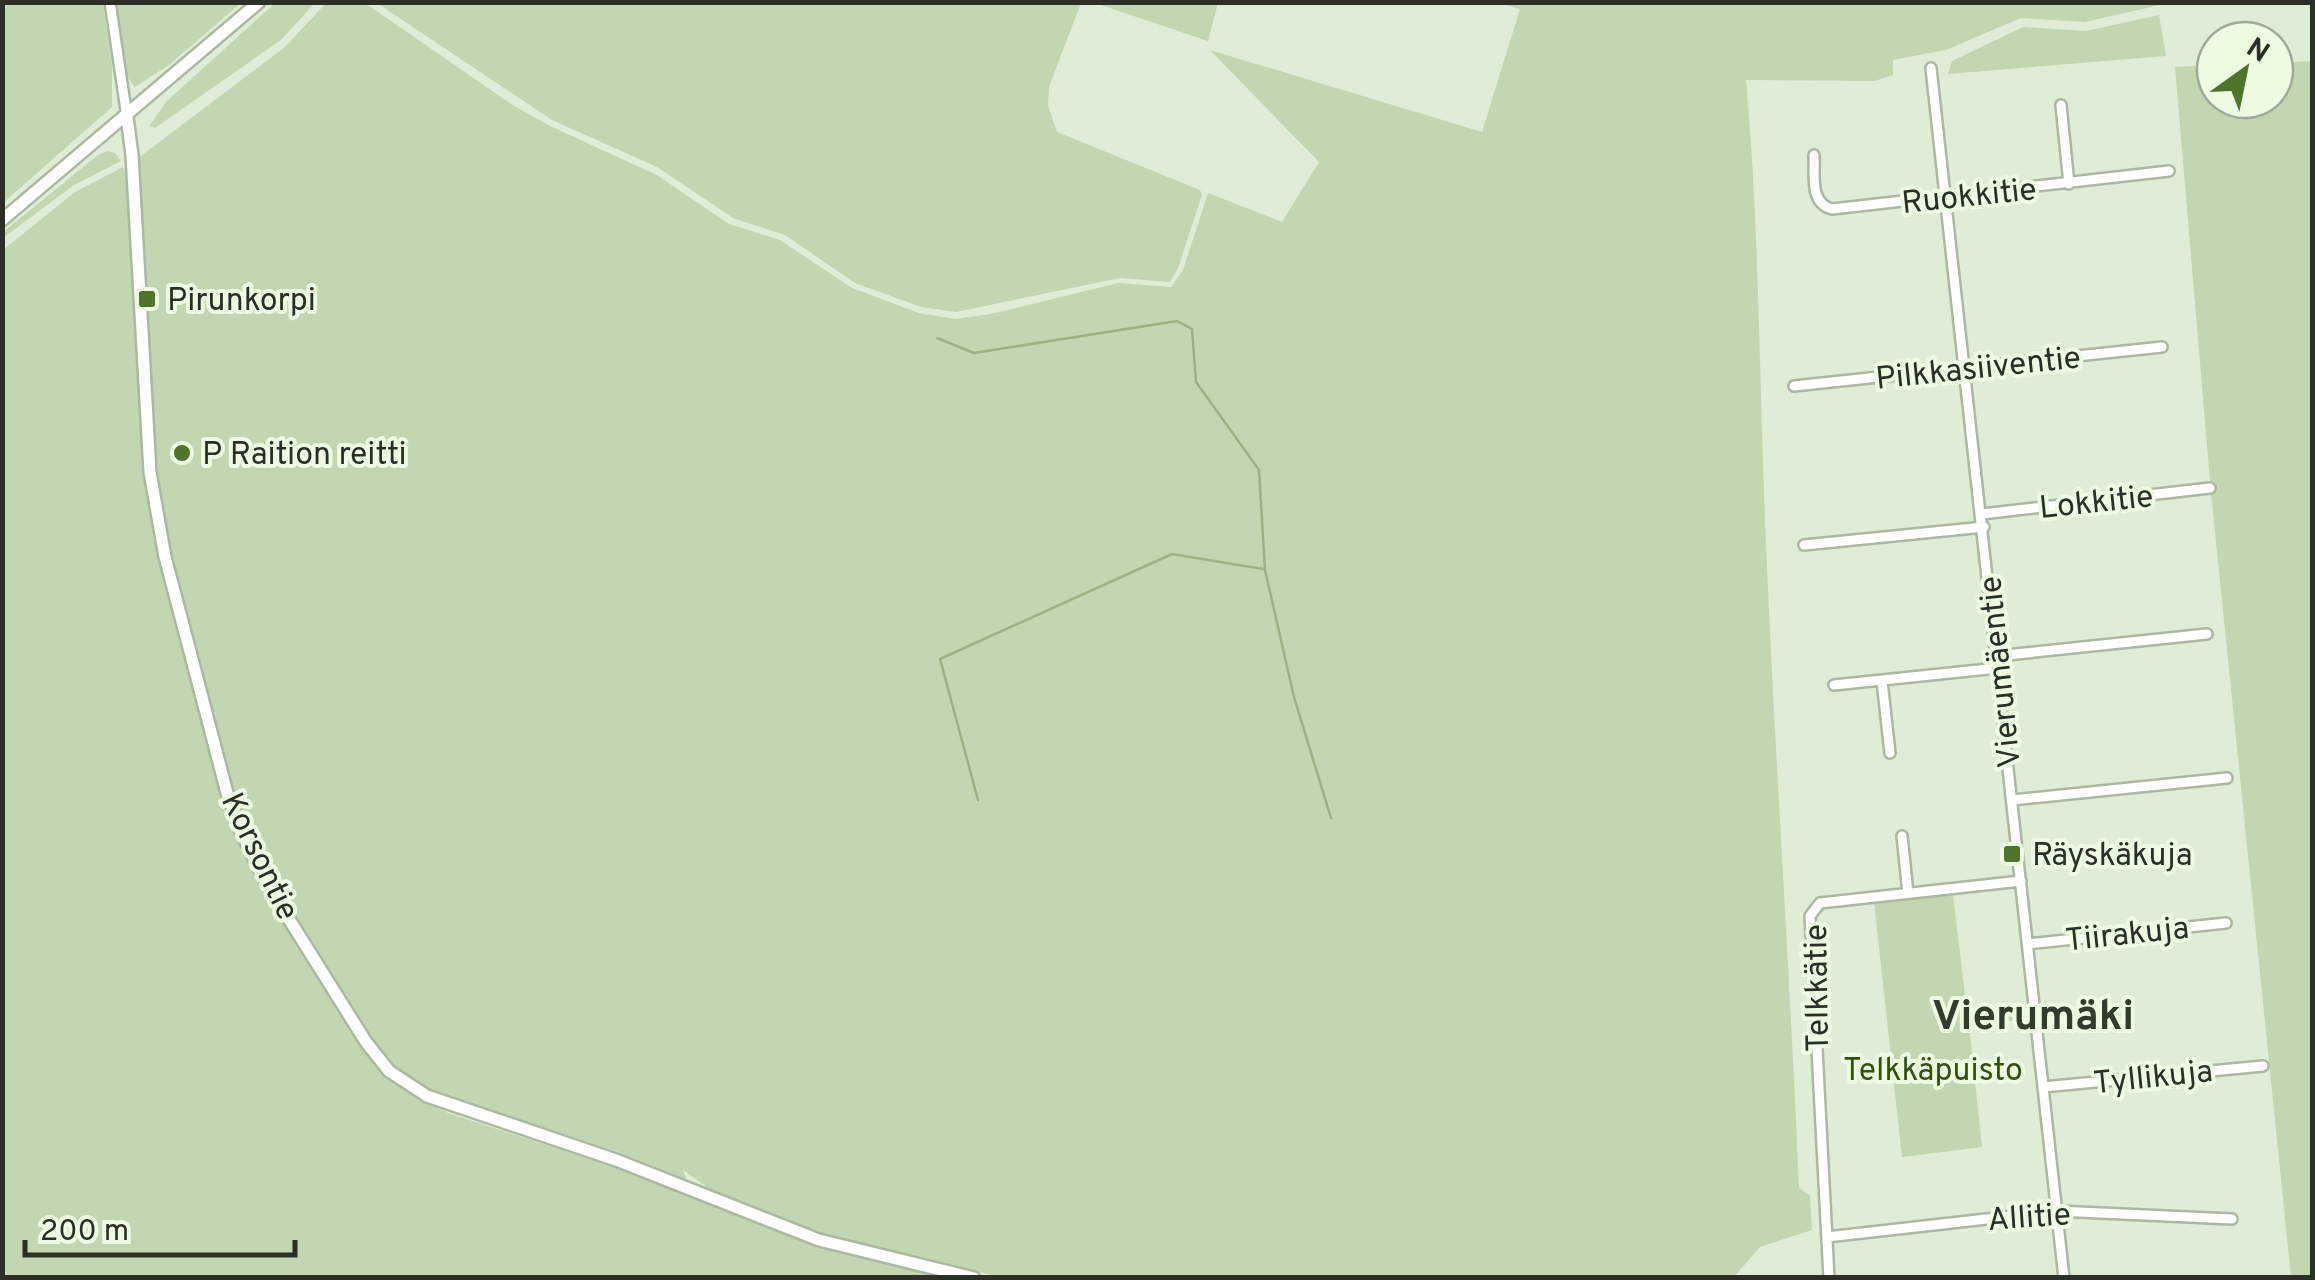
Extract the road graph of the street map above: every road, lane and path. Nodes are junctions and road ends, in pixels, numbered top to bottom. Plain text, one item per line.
1 (110, 2) edge
2 (259, 2) edge
3 (1931, 68) dead end
4 (2061, 106) dead end
5 (126, 118) junction
6 (1814, 155) dead end
7 (2169, 171) dead end
8 (2069, 184) junction
9 (1947, 198) junction
10 (2, 220) edge
11 (2162, 347) dead end
12 (1966, 370) junction
13 (1794, 386) dead end
14 (2210, 488) dead end
15 (1982, 514) junction
16 (1984, 527) junction
17 (1804, 545) dead end
18 (2207, 634) dead end
19 (1997, 656) junction
20 (1998, 668) junction
21 (1882, 681) junction
22 (1834, 686) dead end
23 (1890, 753) dead end
24 (2227, 778) dead end
25 (2012, 800) junction
26 (1902, 836) dead end
27 (2021, 881) junction
28 (1908, 893) junction
29 (2226, 923) dead end
30 (2028, 944) junction
31 (2263, 1066) dead end
32 (2043, 1087) junction
33 (2057, 1211) junction
34 (2232, 1220) dead end
35 (1828, 1237) junction
36 (974, 1278) edge
37 (1829, 1278) edge
38 (2064, 1278) edge

1 - 5 street, Korsontie
2 - 5 main road
3 - 9 street, Vierumäentie
4 - 8 street
5 - 10 main road
5 - 36 main road, Korsontie
6 - 9 street, Ruokkitie
7 - 8 street, Ruokkitie
8 - 9 street, Ruokkitie
9 - 12 street, Vierumäentie
11 - 12 street, Pilkkasiiventie
12 - 13 street, Pilkkasiiventie
12 - 15 street, Vierumäentie
14 - 15 street, Lokkitie
15 - 16 street, Vierumäentie
16 - 17 street
16 - 19 street, Vierumäentie
18 - 19 street
19 - 20 street, Vierumäentie
20 - 21 street
20 - 25 street, Vierumäentie
21 - 22 street
21 - 23 street
24 - 25 street
25 - 27 street, Vierumäentie
26 - 28 street
27 - 28 street, Telkkätie
27 - 30 street, Vierumäentie
28 - 35 street, Telkkätie
29 - 30 street, Tiirakuja
30 - 32 street, Vierumäentie
31 - 32 street, Tyllikuja
32 - 33 street, Vierumäentie
33 - 34 street, Allitie
33 - 35 street, Allitie
33 - 38 street, Vierumäentie
35 - 37 street, Telkkätie

